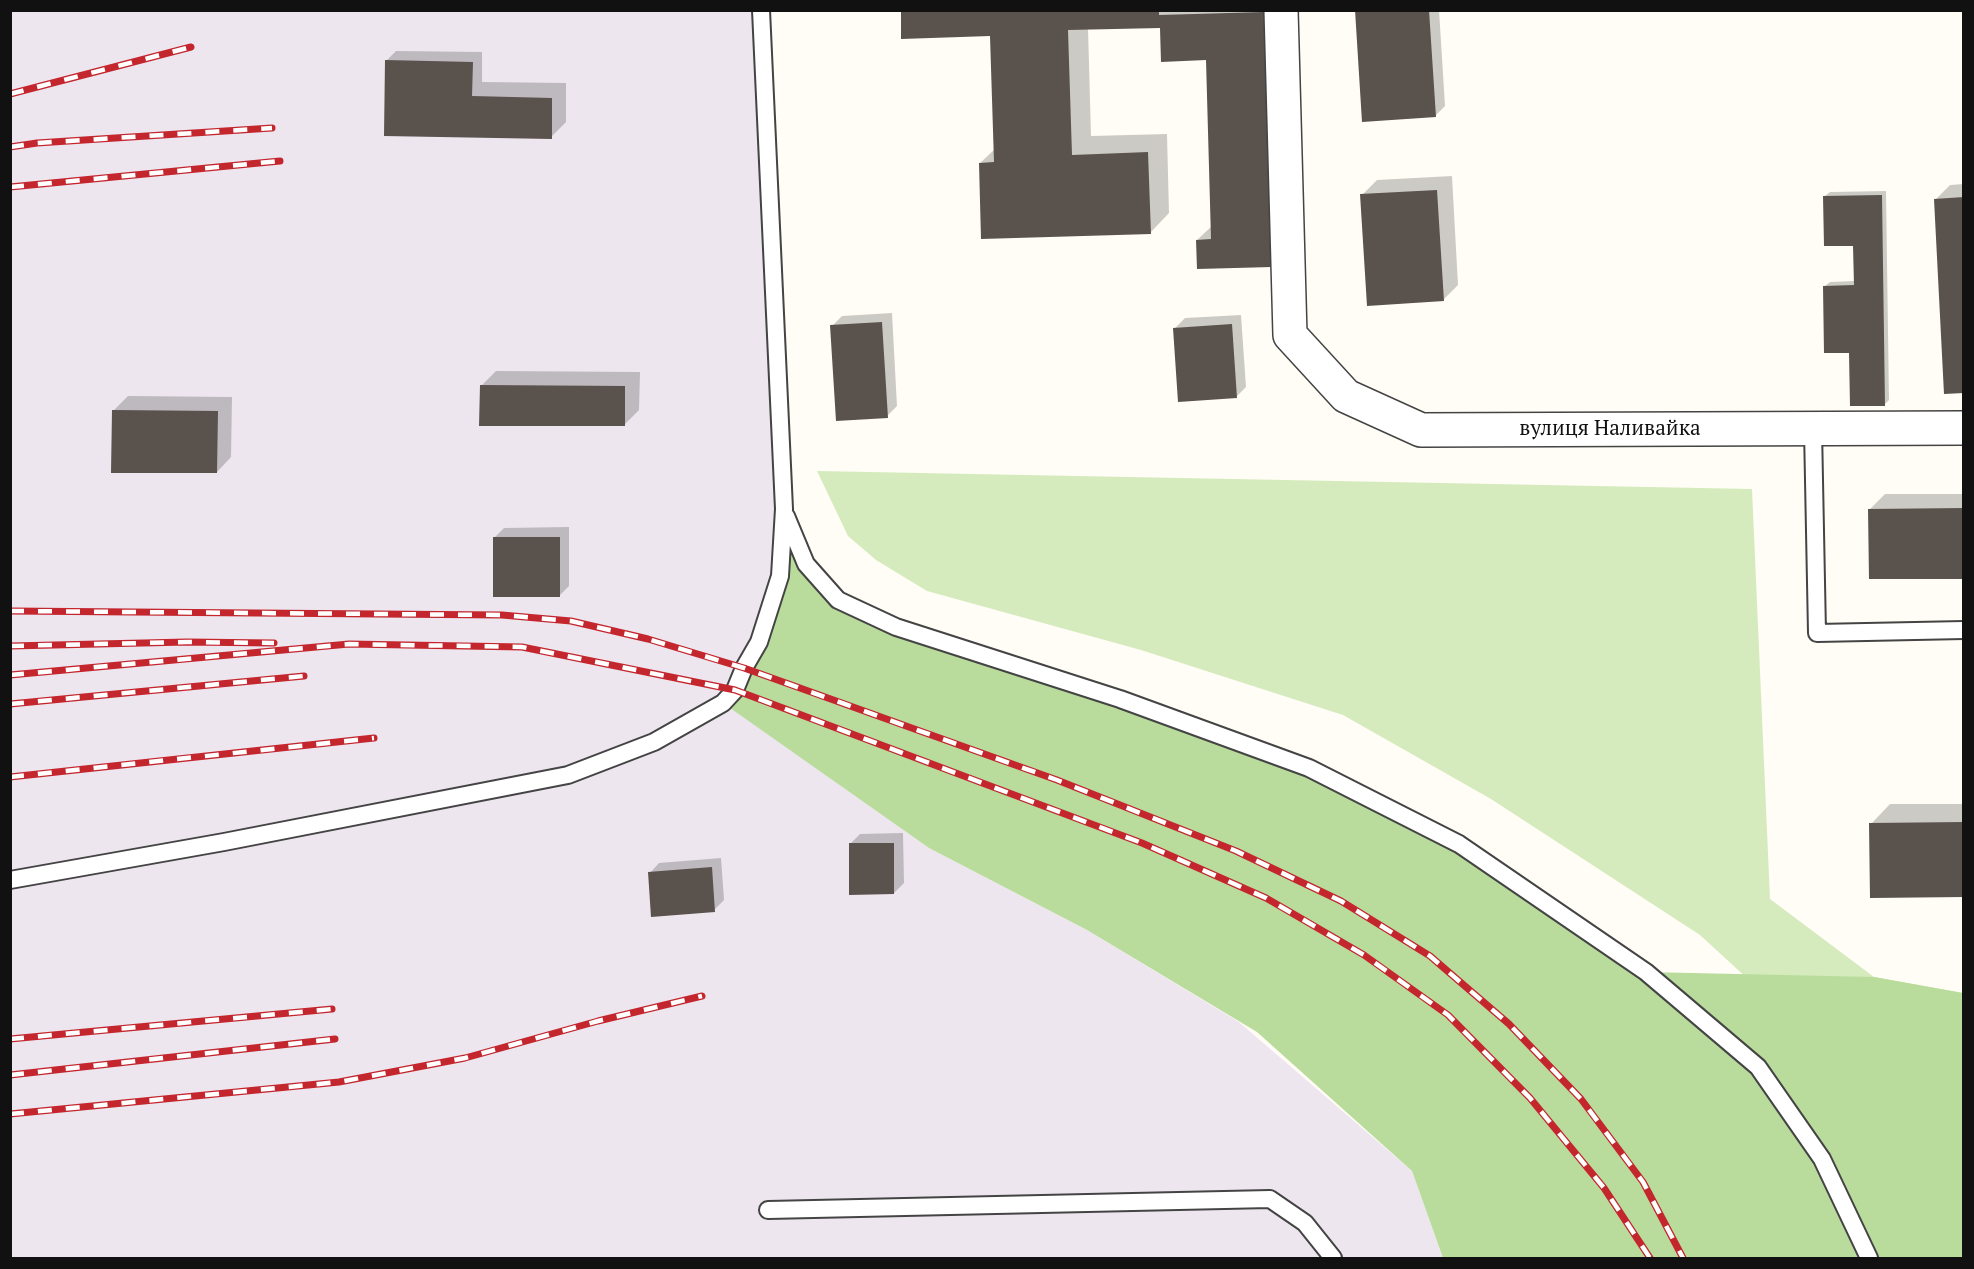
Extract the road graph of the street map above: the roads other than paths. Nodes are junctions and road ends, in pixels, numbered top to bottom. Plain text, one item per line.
1 (761, 10) edge
2 (1281, 10) edge
3 (1964, 428) edge
4 (1813, 429) junction
5 (784, 509) junction
6 (1964, 630) edge
7 (10, 880) edge
8 (768, 1210) dead end
9 (1333, 1258) edge
10 (1869, 1258) edge

1 - 5 lane
2 - 4 street, вулиця Наливайка
3 - 4 street, вулиця Наливайка
4 - 6 lane
5 - 7 lane
5 - 10 lane
8 - 9 lane

